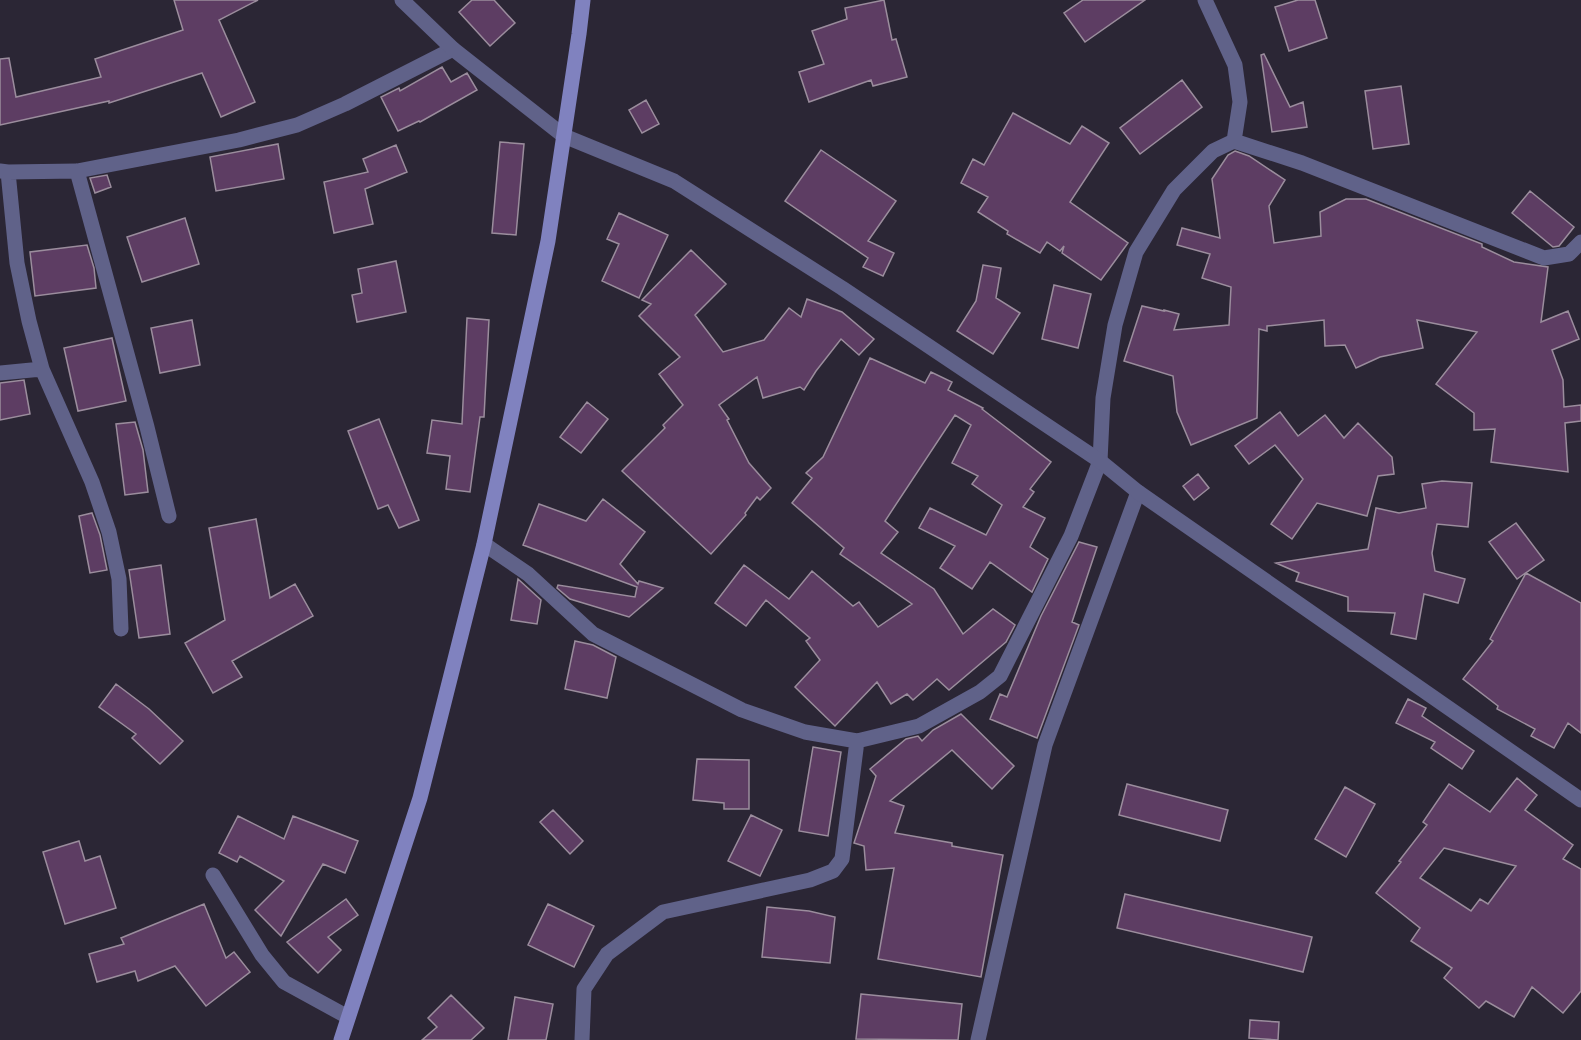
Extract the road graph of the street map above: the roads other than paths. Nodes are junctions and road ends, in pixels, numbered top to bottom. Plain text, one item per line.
1 (402, 0) edge
2 (583, 0) edge
3 (1205, 0) edge
4 (453, 49) junction
5 (564, 136) junction
6 (1234, 141) junction
7 (4, 171) edge
8 (77, 171) junction
9 (1581, 242) edge
10 (42, 369) junction
11 (0, 373) edge
12 (1100, 461) junction
13 (1138, 492) junction
14 (169, 516) dead end
15 (484, 544) junction
16 (121, 628) dead end
17 (857, 741) junction
18 (1581, 800) edge
19 (213, 875) dead end
20 (348, 1017) junction
21 (341, 1040) edge
22 (582, 1040) edge
23 (978, 1040) edge

1 - 4 street
2 - 5 main road
3 - 6 street
4 - 5 street
4 - 8 street
5 - 12 street
5 - 15 main road
6 - 9 street
6 - 12 street
7 - 8 street
7 - 10 street
8 - 14 street
10 - 11 street
10 - 16 street
12 - 13 street
12 - 17 street
13 - 18 street
13 - 23 street
15 - 17 street
15 - 20 main road
17 - 22 street
19 - 20 street
20 - 21 main road

